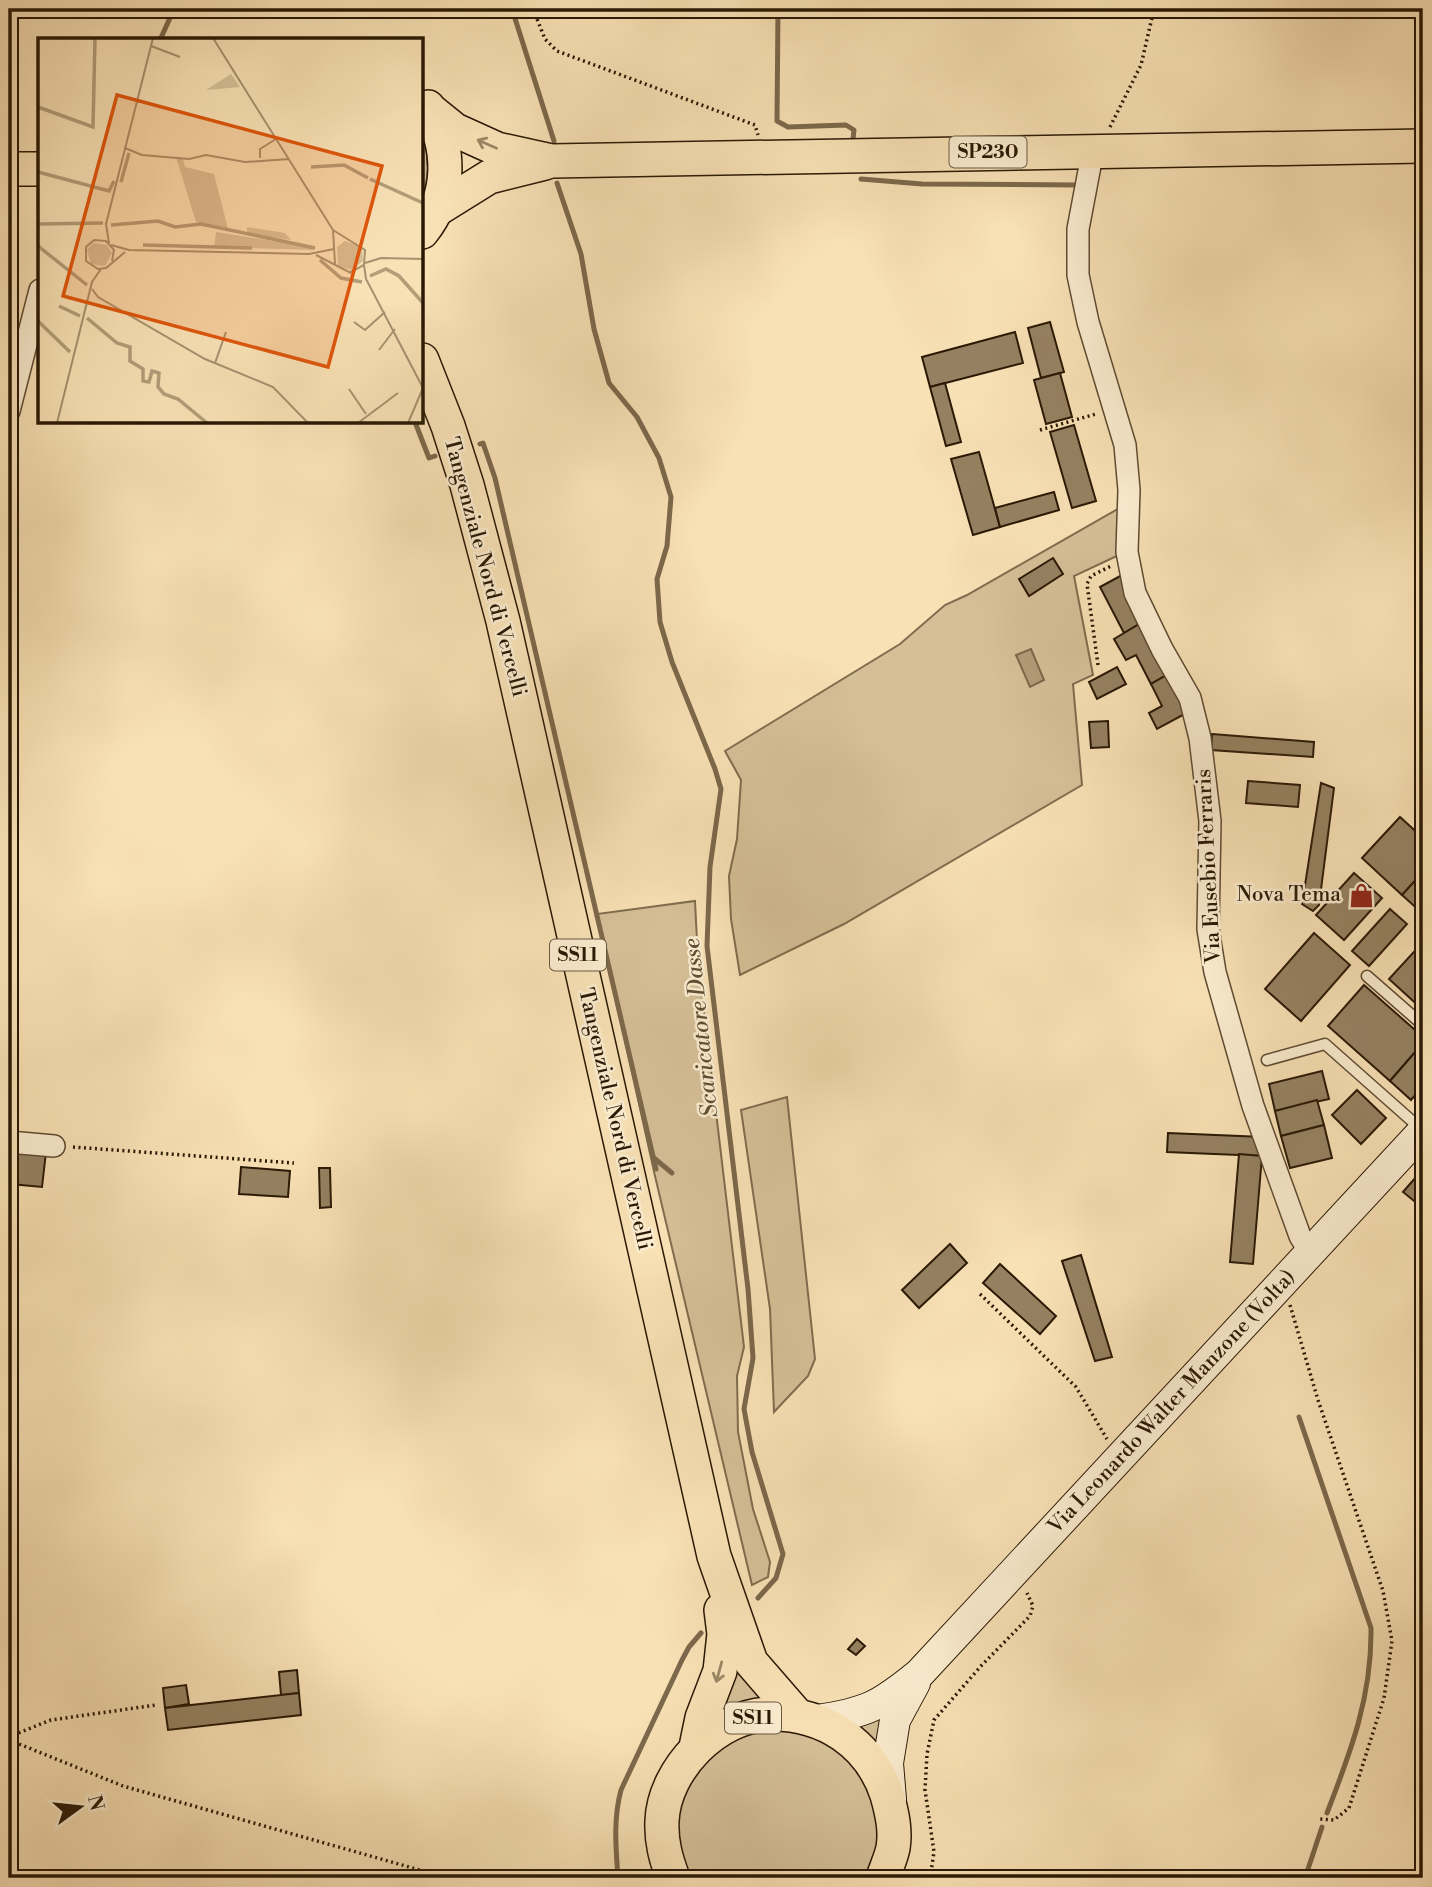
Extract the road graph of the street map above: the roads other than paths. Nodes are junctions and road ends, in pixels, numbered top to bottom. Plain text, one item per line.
1 (425, 104) edge
2 (1423, 146) edge
3 (1097, 150) junction
4 (552, 161) junction
5 (9, 169) edge
6 (38, 169) edge
7 (426, 227) edge
8 (38, 298) edge
9 (424, 365) edge
10 (9, 411) edge
11 (1367, 976) dead end
12 (1423, 1025) edge
13 (1267, 1060) dead end
14 (1423, 1131) edge
15 (9, 1142) edge
16 (54, 1146) road end
17 (1310, 1253) junction
18 (714, 1556) junction
19 (920, 1674) junction
20 (807, 1718) junction
21 (695, 1747) junction
22 (893, 1814) junction
23 (668, 1870) edge
24 (883, 1878) edge

4 -> 1 main road, SP230
1 - 7 main road
2 - 3 main road, SP230
3 - 4 main road, SP230
3 - 17 street, Via Eusebio Ferraris
4 - 7 main road, SP230
5 - 6 main road
8 - 10 street
9 - 18 main road, Tangenziale Nord di Vercelli / SS11
11 - 12 lane
13 - 14 lane
14 - 17 main road, Via Leonardo Walter Manzone (Volta)
15 - 16 street
17 - 19 main road, Via Leonardo Walter Manzone (Volta)
18 - 20 main road, Tangenziale Nord di Vercelli
18 -> 21 main road, Tangenziale Nord di Vercelli
19 - 20 main road, Via Leonardo Walter Manzone (Volta)
19 - 22 main road, Via Leonardo Walter Manzone (Volta)
20 - 21 main road, Tangenziale Nord di Vercelli / SS11
20 - 22 main road, Tangenziale Nord di Vercelli
21 - 23 main road, Tangenziale Nord di Vercelli / SS11
22 - 24 main road, Tangenziale Nord di Vercelli

